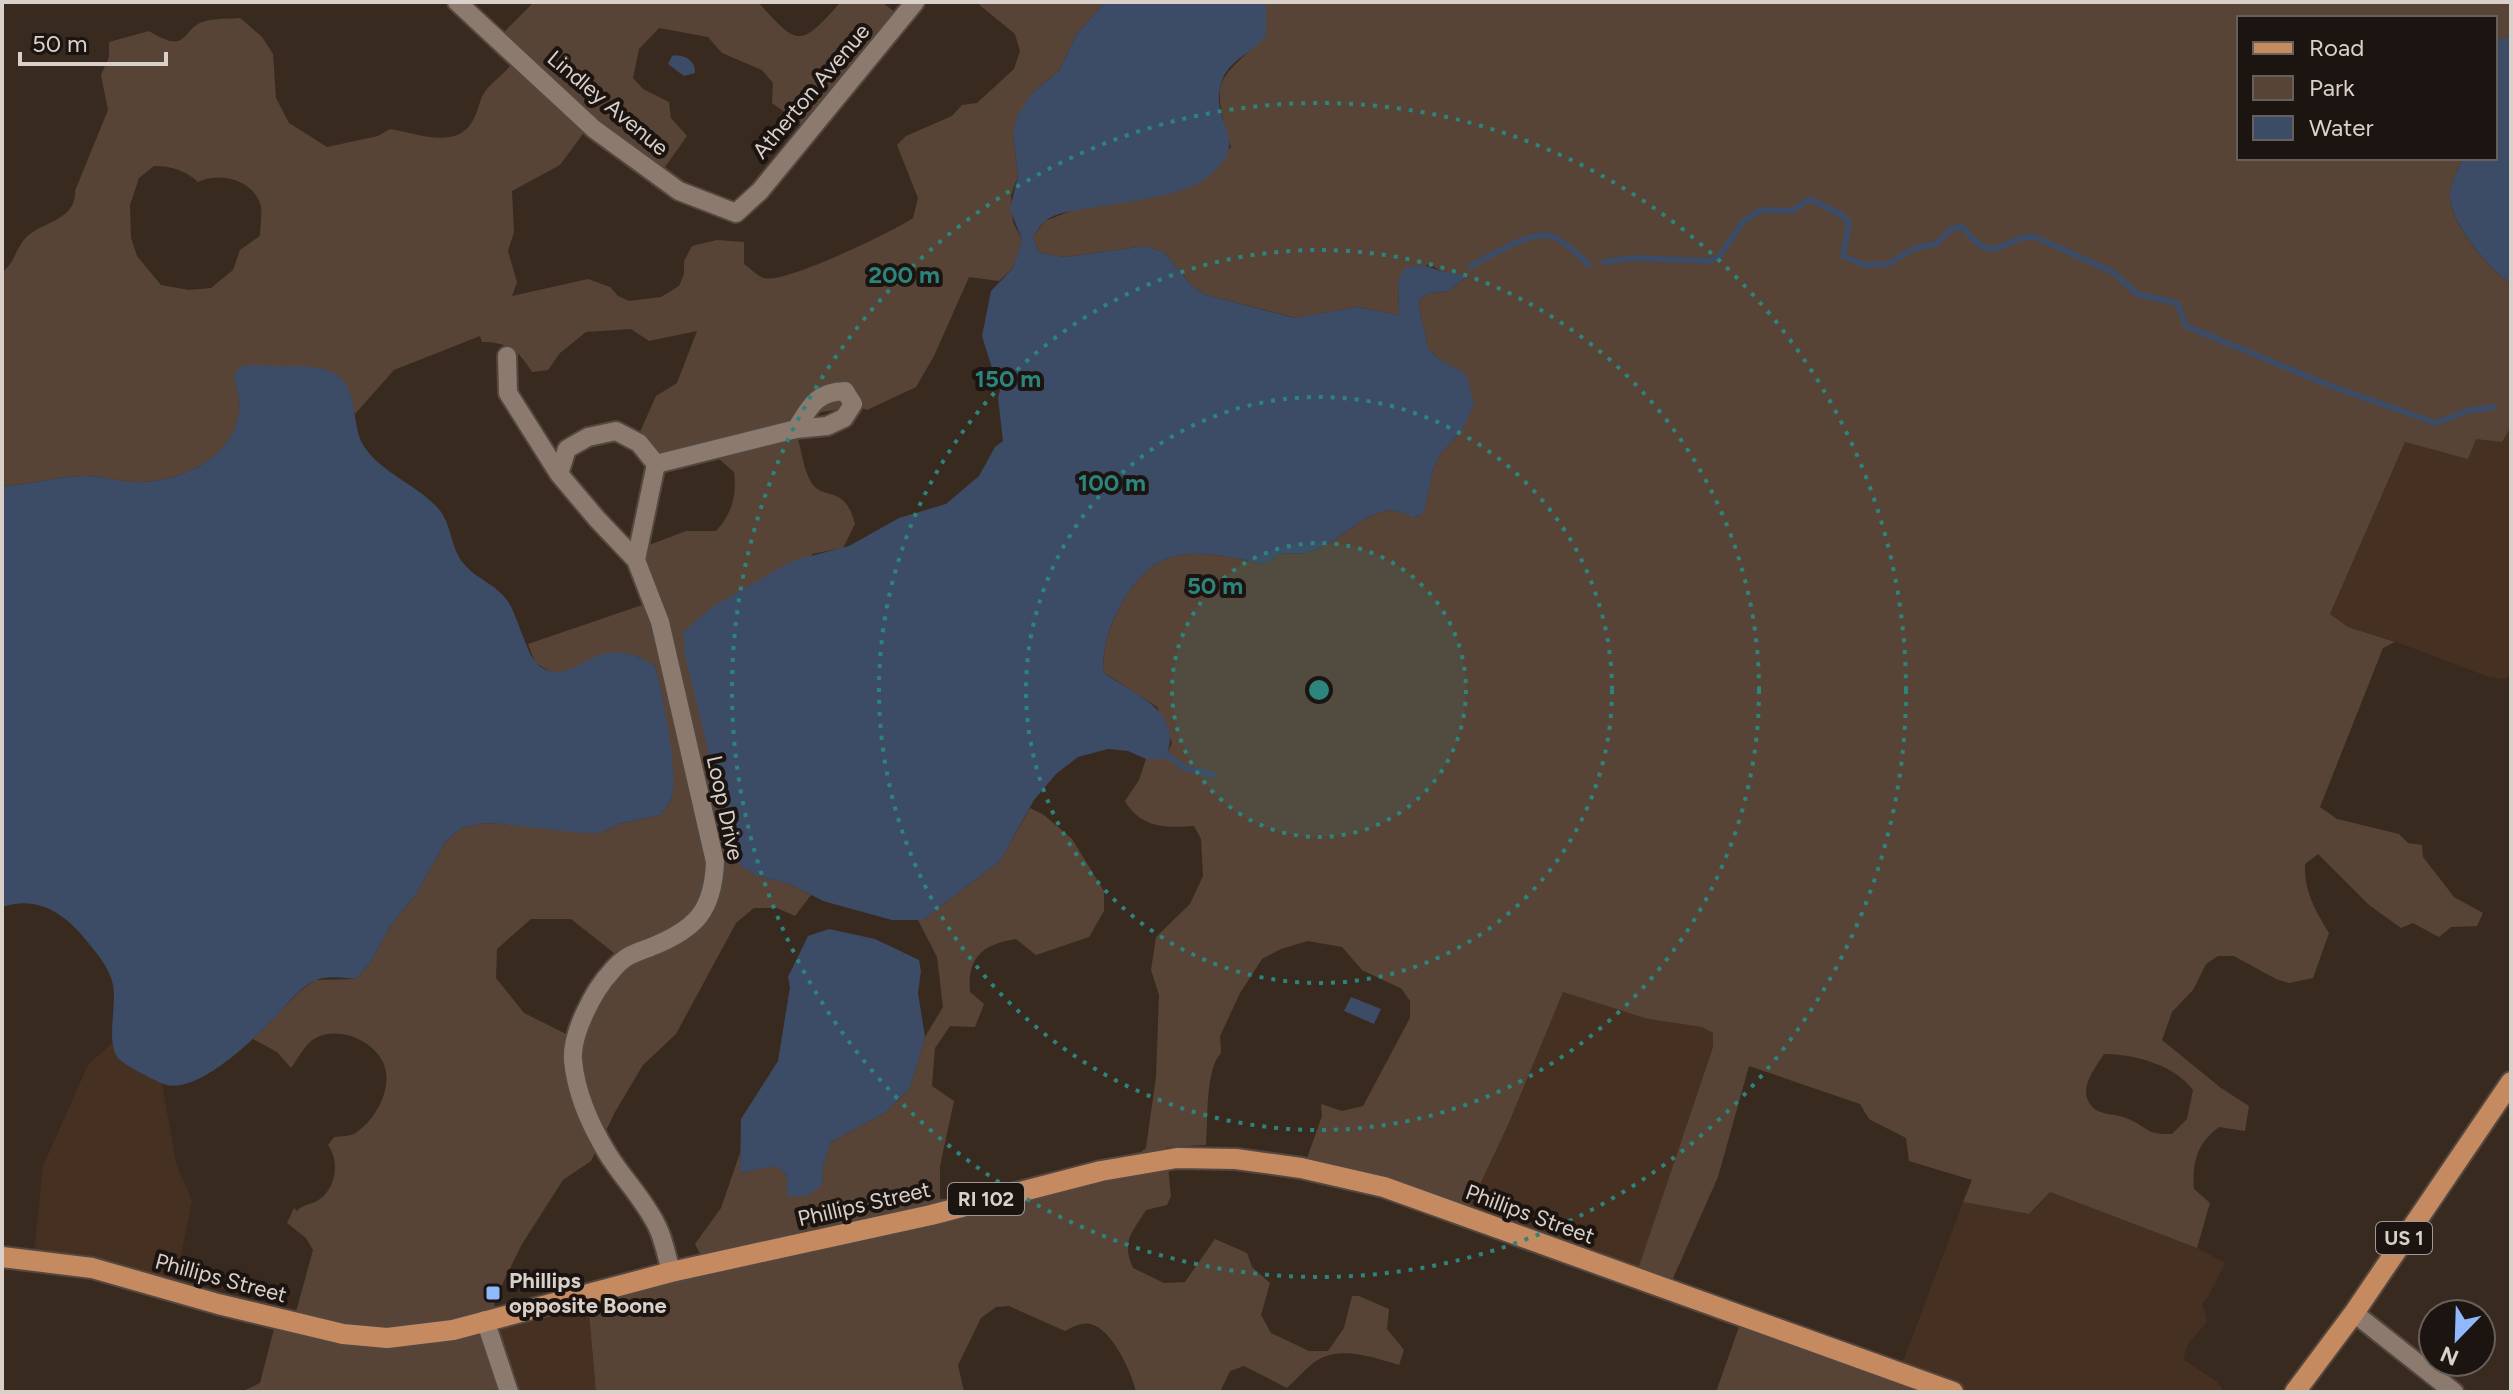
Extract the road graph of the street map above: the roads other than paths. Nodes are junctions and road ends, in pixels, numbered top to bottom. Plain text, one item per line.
1 (457, 2) edge
2 (915, 2) edge
3 (743, 208) joint
4 (507, 356) dead end
5 (796, 429) dead end
6 (656, 464) junction
7 (559, 474) junction
8 (636, 560) junction
9 (2511, 1082) edge
10 (2, 1257) edge
11 (671, 1272) junction
12 (2354, 1313) junction
13 (485, 1320) junction
14 (509, 1392) edge
15 (1953, 1392) edge
16 (2295, 1392) edge
17 (2454, 1392) edge

1 - 3 street, Lindley Avenue
2 - 3 street, Atherton Avenue
4 - 7 street, Loop Drive
5 - 6 street
6 - 7 street
6 - 8 street
7 - 8 street, Loop Drive
8 - 11 street, Loop Drive
9 - 12 main road, US 1
10 - 13 main road, Phillips Street / RI 102
11 - 13 main road, Phillips Street / RI 102
11 - 15 main road, Phillips Street / RI 102
12 - 16 main road, US 1
12 - 17 street
13 - 14 street

